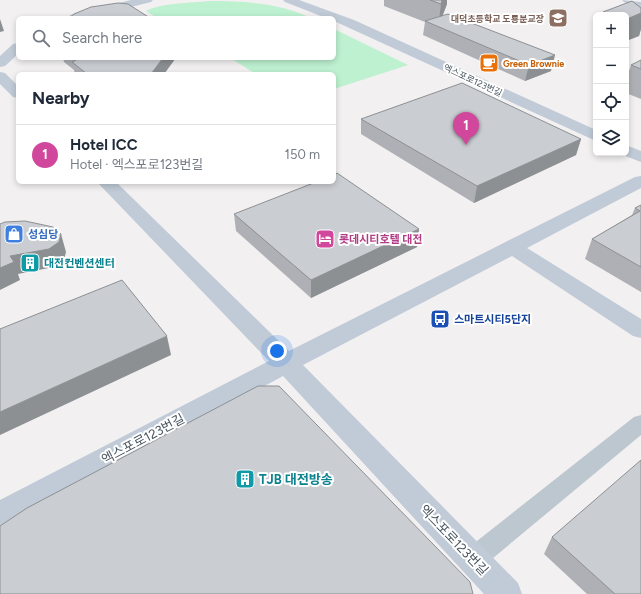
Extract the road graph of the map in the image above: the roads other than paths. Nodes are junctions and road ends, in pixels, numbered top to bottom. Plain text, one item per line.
1 (148, 0) edge
2 (320, 0) edge
3 (628, 0) edge
4 (291, 1) edge
5 (641, 6) edge
6 (81, 16) edge
7 (331, 16) edge
8 (336, 18) edge
9 (350, 23) junction
10 (16, 48) edge
11 (0, 63) edge
12 (0, 76) edge
13 (16, 92) edge
14 (593, 135) edge
15 (629, 151) edge
16 (641, 157) edge
17 (641, 181) edge
18 (108, 184) edge
19 (512, 247) junction
20 (641, 330) edge
21 (286, 363) junction
22 (641, 423) edge
23 (0, 515) edge
24 (472, 560) junction
25 (506, 594) edge

1 - 6 street
2 - 4 street
2 - 9 street
3 - 5 street
4 - 7 street
8 - 9 street
9 - 14 street, 엑스포로123번길
10 - 11 street
12 - 13 street
15 - 16 street
17 - 19 street, 엑스포로123번길
18 - 21 street, 엑스포로123번길
19 - 20 street
19 - 21 street, 엑스포로123번길
21 - 23 street, 엑스포로123번길
21 - 24 street, 엑스포로123번길
22 - 24 street
24 - 25 street, 엑스포로123번길

